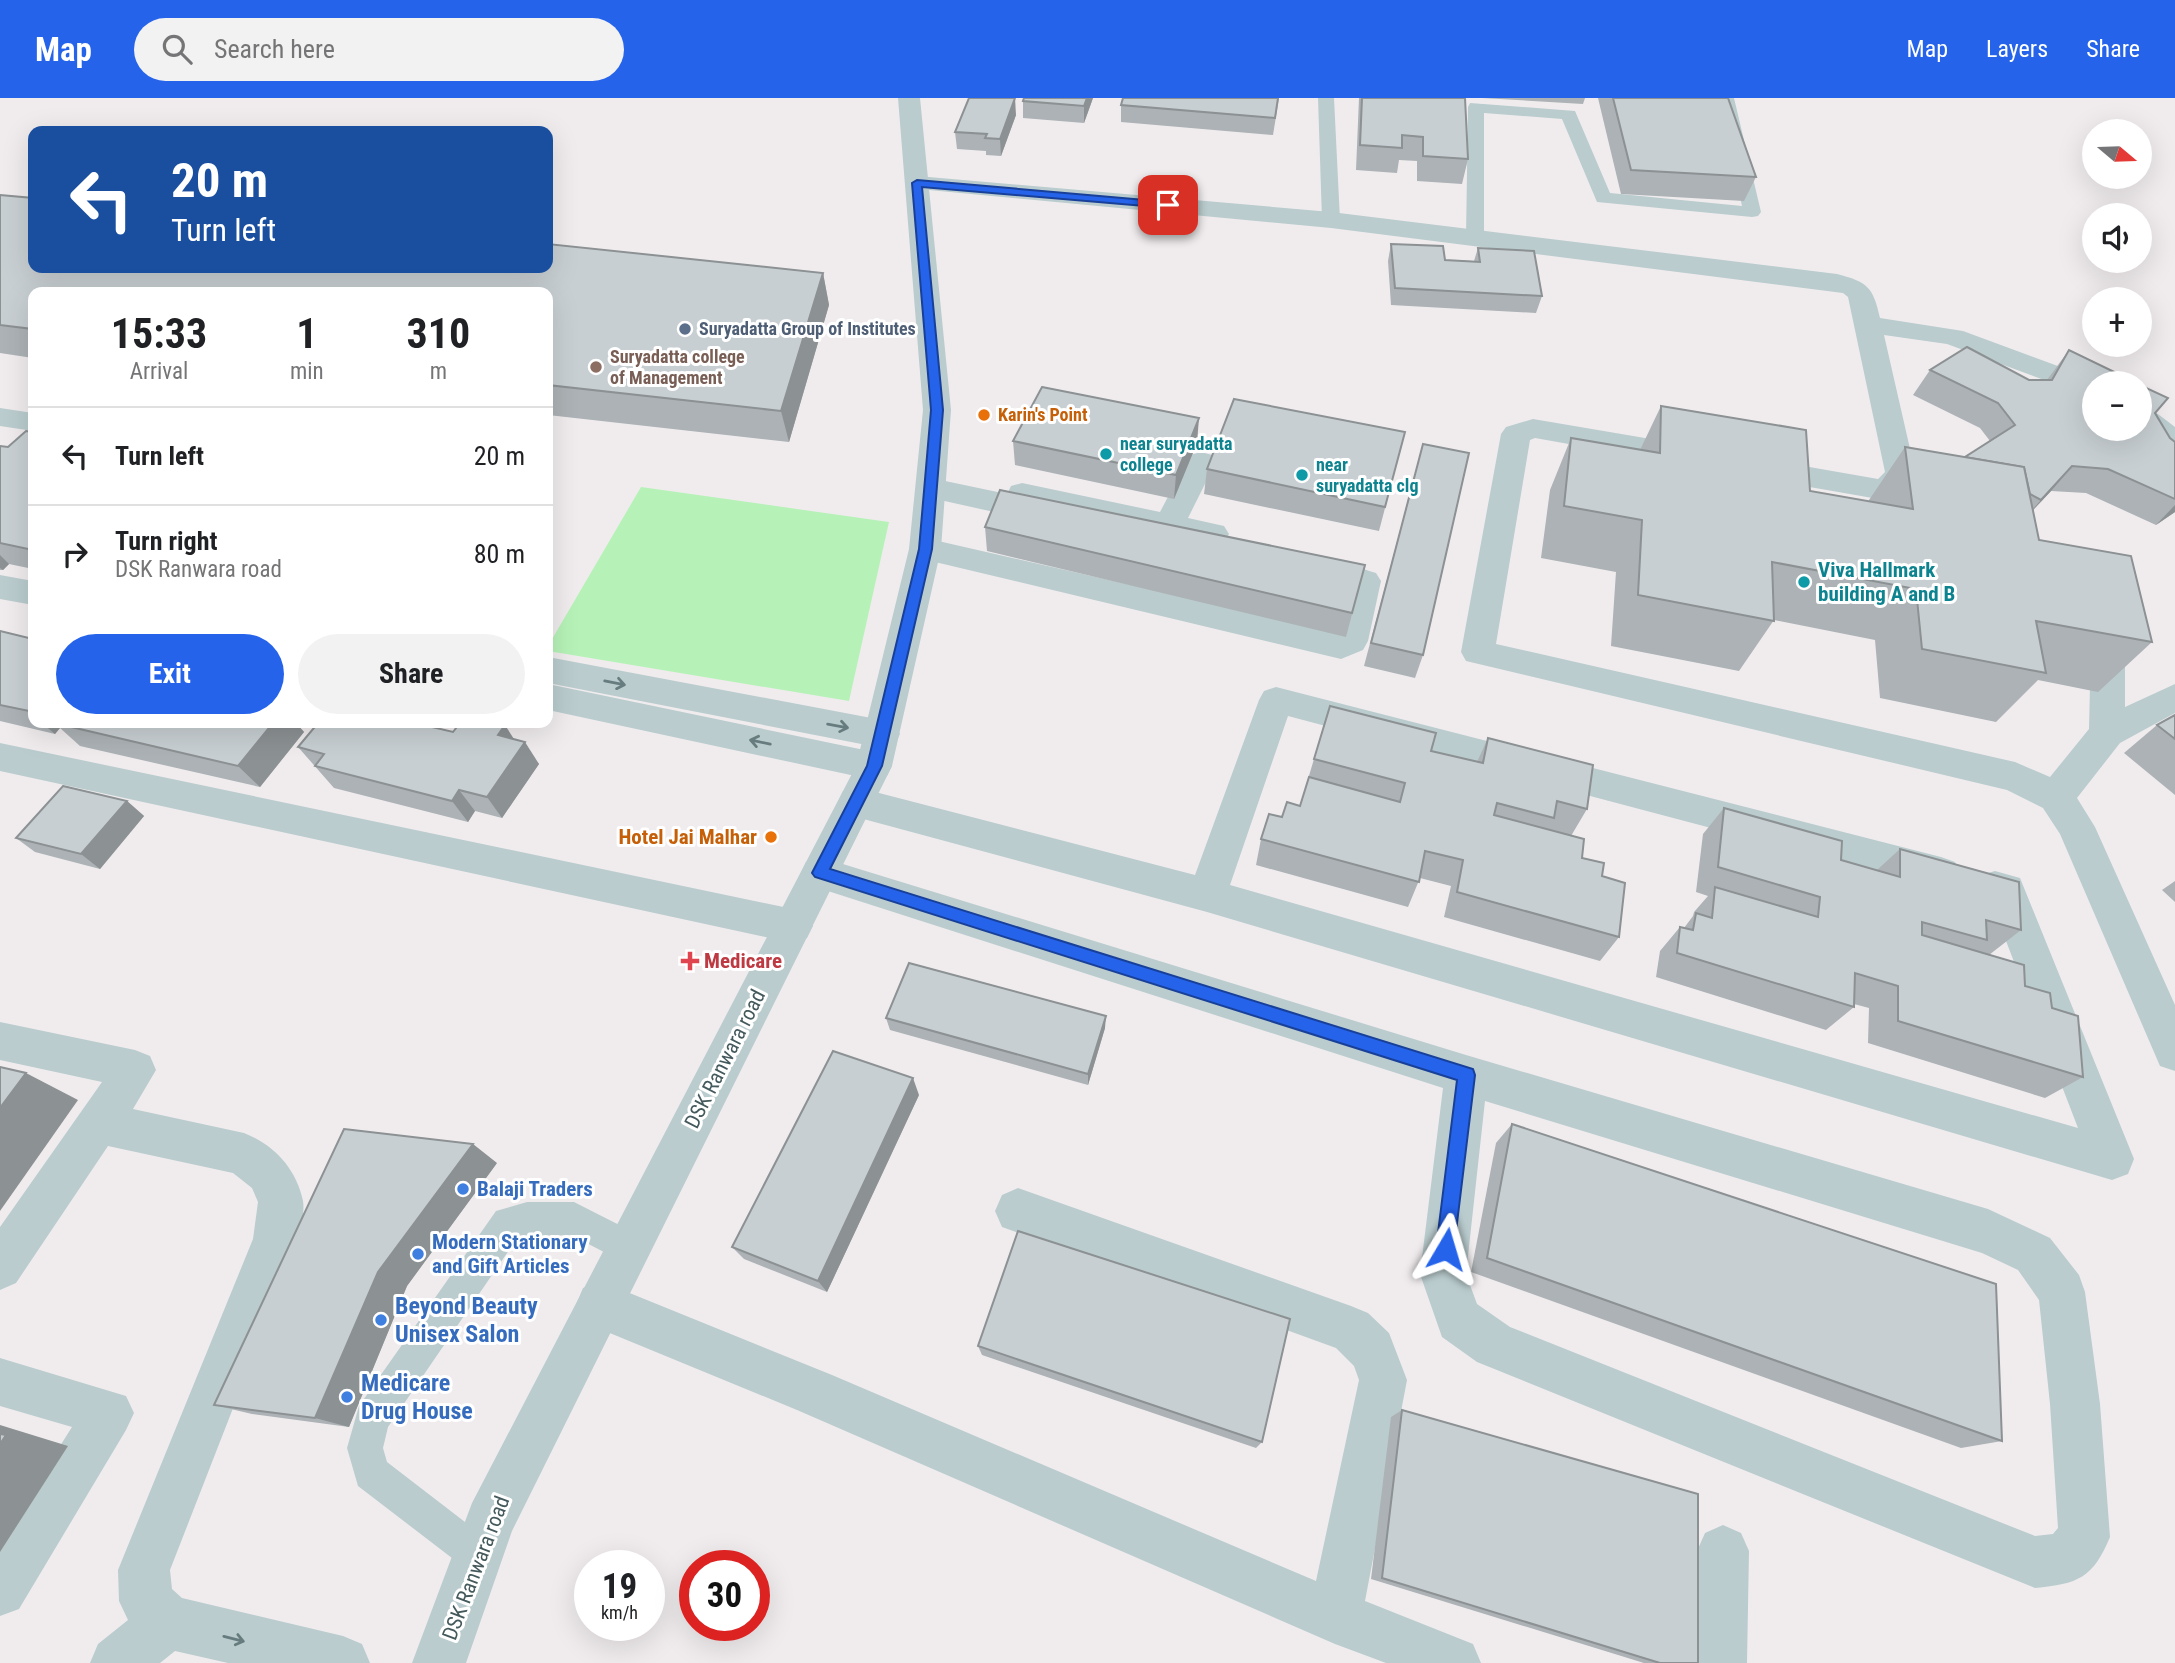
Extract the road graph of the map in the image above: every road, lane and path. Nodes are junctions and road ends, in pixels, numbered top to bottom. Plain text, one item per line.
1 (909, 98) edge
2 (1326, 98) edge
3 (1726, 98) edge
4 (917, 183) junction
5 (1331, 220) junction
6 (1475, 237) junction
7 (1868, 324) junction
8 (2082, 385) edge
9 (0, 417) edge
10 (28, 421) edge
11 (2152, 424) edge
12 (2175, 441) edge
13 (1201, 462) dead end
14 (931, 480) junction
15 (1895, 482) junction
16 (1930, 495) edge
17 (1169, 525) junction
18 (985, 531) junction
19 (925, 549) junction
20 (1371, 569) dead end
21 (0, 587) edge
22 (28, 592) edge
23 (2089, 604) edge
24 (553, 671) edge
25 (2175, 697) edge
26 (553, 698) edge
27 (2107, 733) junction
28 (878, 750) junction
29 (0, 757) edge
30 (2056, 797) junction
31 (856, 802) junction
32 (820, 873) junction
33 (1207, 895) junction
34 (793, 926) junction
35 (0, 1041) edge
36 (2175, 1052) edge
37 (1466, 1075) junction
38 (99, 1122) junction
39 (1018, 1211) dead end
40 (629, 1248) junction
41 (0, 1267) edge
42 (600, 1305) junction
43 (0, 1382) edge
44 (1723, 1551) dead end
45 (478, 1555) junction
46 (0, 1590) edge
47 (1335, 1617) junction
48 (168, 1622) junction
49 (117, 1663) edge
50 (343, 1663) edge
51 (439, 1663) edge
52 (1454, 1663) edge
53 (1720, 1663) edge

1 - 4 street, DSK Ranwara road
2 - 5 lane
3 - 6 lane
4 - 5 street
4 - 14 street, DSK Ranwara road
5 - 6 street
6 - 7 street
7 - 8 street
7 - 15 street
9 - 10 street
11 - 12 street
13 - 17 street
14 - 17 street
14 - 18 street
14 - 19 street, DSK Ranwara road
15 - 16 street
15 - 30 street
17 - 18 street
18 - 19 street
18 - 20 street
19 - 28 street, DSK Ranwara road
21 - 22 street
23 - 27 street
24 -> 28 street
25 - 27 street
28 -> 26 street
27 - 30 street
28 - 31 street, DSK Ranwara road
29 - 34 street
30 - 36 street
31 - 32 street, DSK Ranwara road
31 - 33 street
32 - 34 street, DSK Ranwara road
32 - 37 street
33 - 33 street
34 - 40 street, DSK Ranwara road
35 - 38 street
37 - 37 street
38 - 41 street
38 - 48 street
39 - 47 street
40 - 42 street, DSK Ranwara road
40 - 45 lane
42 - 45 street, DSK Ranwara road
42 - 47 street
43 - 46 street
44 - 53 street
45 - 51 street, DSK Ranwara road
47 - 52 street
48 - 49 street
48 -> 50 street

